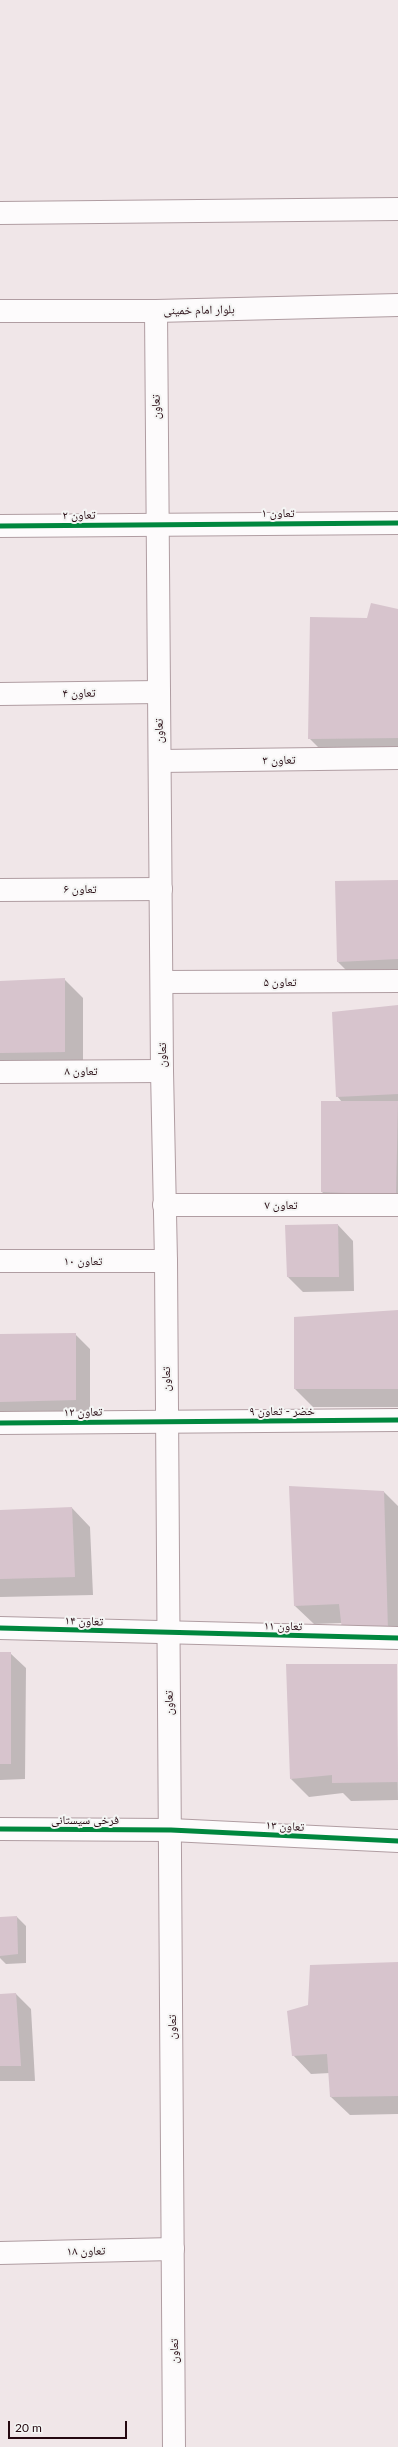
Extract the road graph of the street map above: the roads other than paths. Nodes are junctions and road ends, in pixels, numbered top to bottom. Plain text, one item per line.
1 (398, 209) edge
2 (0, 213) edge
3 (398, 305) edge
4 (0, 311) edge
5 (156, 311) junction
6 (398, 523) edge
7 (157, 524) junction
8 (0, 526) edge
9 (159, 692) junction
10 (0, 694) edge
11 (398, 758) edge
12 (160, 761) junction
13 (161, 889) junction
14 (0, 890) edge
15 (398, 981) edge
16 (162, 982) junction
17 (162, 1071) junction
18 (0, 1072) edge
19 (164, 1205) junction
20 (398, 1205) edge
21 (166, 1260) junction
22 (0, 1261) edge
23 (398, 1420) edge
24 (165, 1422) junction
25 (0, 1424) edge
26 (0, 1628) edge
27 (168, 1633) junction
28 (398, 1638) edge
29 (0, 1829) edge
30 (171, 1830) junction
31 (398, 1841) edge
32 (173, 2249) junction
33 (0, 2253) edge
34 (174, 2447) edge

1 - 2 street
3 - 5 street, بلوار امام خمینی
4 - 5 street, بلوار امام خمینی
5 - 7 street, تعاون
6 - 7 street, تعاون ۱
7 - 8 street, تعاون ۲
7 - 9 street, تعاون
9 - 10 street, تعاون ۴
9 - 12 street, تعاون
11 - 12 street, تعاون ۳
12 - 13 street, تعاون
13 - 14 street, تعاون ۶
13 - 16 street, تعاون
15 - 16 street, تعاون ۵
16 - 17 street, تعاون
17 - 18 street, تعاون ۸
17 - 19 street, تعاون
19 - 20 street, تعاون ۷
19 - 21 street, تعاون
21 - 22 street, تعاون ۱۰
21 - 24 street, تعاون
23 - 24 street, خضر - تعاون ۹
24 - 25 street, تعاون ۱۲
24 - 27 street, تعاون
26 - 27 street, تعاون ۱۴
27 - 28 street, تعاون ۱۱
27 - 30 street, تعاون
29 - 30 street, فرخی سیستانی
30 - 31 street, تعاون ۱۳
30 - 32 street, تعاون
32 - 33 street, تعاون ۱۸
32 - 34 street, تعاون

